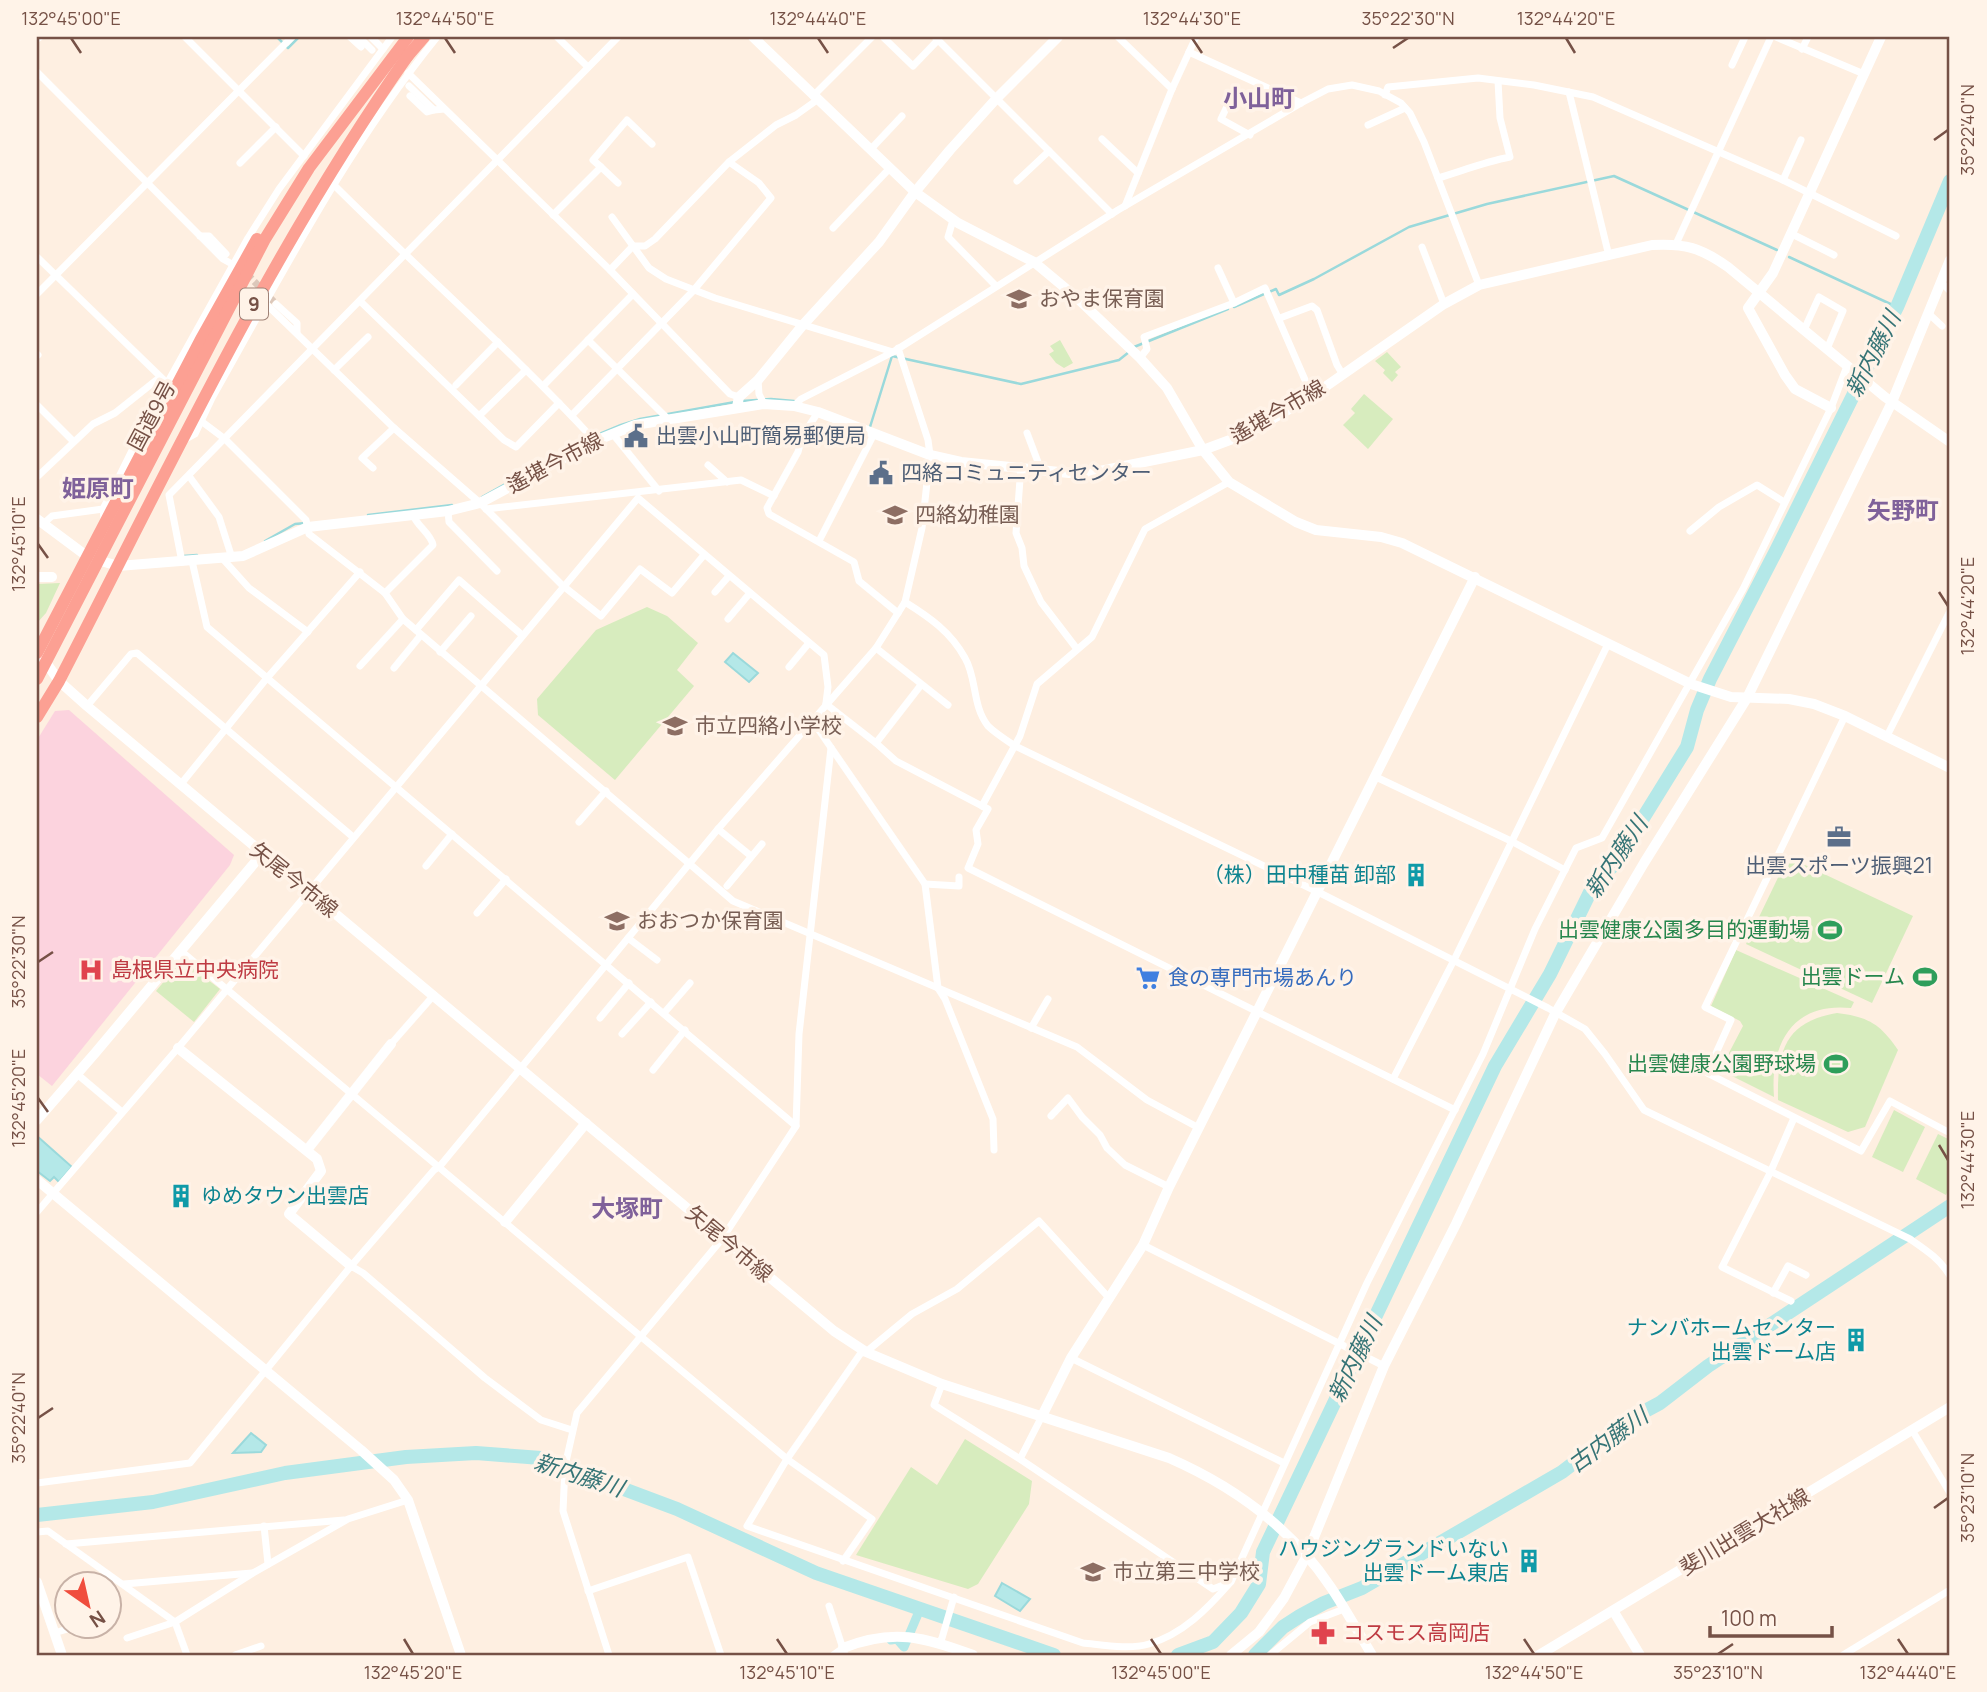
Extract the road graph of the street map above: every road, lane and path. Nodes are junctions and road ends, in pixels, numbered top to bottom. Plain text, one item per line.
1 (185, 37) edge
2 (292, 37) edge
3 (350, 37) edge
4 (359, 37) edge
5 (371, 37) edge
6 (392, 37) edge
7 (408, 37) edge
8 (424, 37) edge
9 (437, 37) edge
10 (557, 37) edge
11 (618, 37) edge
12 (753, 37) edge
13 (872, 37) edge
14 (883, 37) edge
15 (1058, 37) edge
16 (1118, 37) edge
17 (1196, 37) edge
18 (1745, 37) edge
19 (1773, 37) edge
20 (1808, 37) edge
21 (1881, 37) edge
22 (936, 38) edge
23 (361, 47) dead end
24 (383, 48) junction
25 (1802, 49) junction
26 (372, 50) dead end
27 (1189, 52) junction
28 (409, 54) junction
29 (1732, 65) dead end
30 (588, 67) junction
31 (37, 72) edge
32 (408, 73) junction
33 (1864, 74) junction
34 (1498, 80) junction
35 (409, 86) dead end
36 (1172, 89) junction
37 (241, 91) junction
38 (351, 92) junction
39 (1569, 92) junction
40 (1233, 94) dead end
41 (1385, 95) junction
42 (410, 96) dead end
43 (815, 98) junction
44 (996, 99) junction
45 (1301, 103) junction
46 (1405, 108) junction
47 (352, 109) junction
48 (444, 109) junction
49 (434, 110) junction
50 (902, 116) dead end
51 (1368, 125) dead end
52 (276, 127) junction
53 (1250, 135) junction
54 (1102, 139) dead end
55 (1801, 140) dead end
56 (652, 144) dead end
57 (870, 150) junction
58 (1049, 151) junction
59 (1718, 153) junction
60 (304, 156) junction
61 (496, 161) junction
62 (729, 162) junction
63 (240, 163) dead end
64 (601, 167) junction
65 (309, 168) junction
66 (889, 169) junction
67 (1138, 173) junction
68 (1438, 178) junction
69 (1783, 180) junction
70 (1017, 181) dead end
71 (618, 183) dead end
72 (148, 184) junction
73 (333, 184) junction
74 (915, 192) junction
75 (1811, 194) junction
76 (1125, 206) junction
77 (265, 209) junction
78 (1112, 214) junction
79 (553, 215) junction
80 (612, 217) dead end
81 (953, 220) junction
82 (266, 225) junction
83 (298, 226) junction
84 (833, 228) dead end
85 (1791, 234) junction
86 (200, 236) junction
87 (1896, 236) dead end
88 (300, 241) junction
89 (1676, 244) junction
90 (633, 246) junction
91 (1422, 247) dead end
92 (226, 254) dead end
93 (1834, 255) dead end
94 (405, 256) junction
95 (1609, 256) junction
96 (37, 257) edge
97 (1950, 260) edge
98 (1034, 262) junction
99 (232, 264) junction
100 (1218, 268) dead end
101 (610, 270) junction
102 (56, 276) junction
103 (1941, 282) junction
104 (243, 283) junction
105 (1479, 285) junction
106 (996, 286) junction
107 (693, 291) junction
108 (1950, 291) edge
109 (1759, 292) junction
110 (37, 294) edge
111 (634, 294) junction
112 (360, 301) junction
113 (265, 303) junction
114 (1234, 303) junction
115 (276, 304) tunnel mouth
116 (1444, 304) junction
117 (1928, 313) junction
118 (1280, 318) junction
119 (662, 324) junction
120 (198, 326) junction
121 (802, 326) junction
122 (1942, 326) dead end
123 (1804, 330) junction
124 (239, 331) junction
125 (296, 333) junction
126 (368, 337) dead end
127 (588, 340) junction
128 (200, 341) junction
129 (498, 342) junction
130 (313, 349) junction
131 (1827, 349) junction
132 (239, 350) junction
133 (895, 350) junction
134 (1140, 358) junction
135 (1848, 367) junction
136 (618, 369) junction
137 (334, 370) junction
138 (526, 370) junction
139 (1343, 375) junction
140 (159, 378) junction
141 (758, 380) junction
142 (167, 383) junction
143 (456, 385) dead end
144 (542, 386) junction
145 (1311, 396) junction
146 (1889, 399) junction
147 (738, 402) junction
148 (559, 403) junction
149 (764, 404) junction
150 (37, 405) edge
151 (794, 406) junction
152 (1831, 408) junction
153 (818, 412) junction
154 (150, 414) junction
155 (480, 415) junction
156 (572, 415) junction
157 (668, 419) junction
158 (201, 422) junction
159 (394, 428) junction
160 (612, 433) junction
161 (1027, 433) dead end
162 (152, 434) junction
163 (874, 434) junction
164 (225, 439) junction
165 (595, 440) junction
166 (73, 441) junction
167 (183, 441) junction
168 (1950, 441) edge
169 (1203, 450) junction
170 (930, 455) junction
171 (708, 465) dead end
172 (373, 467) dead end
173 (1021, 467) junction
174 (1041, 470) junction
175 (188, 476) junction
176 (37, 477) edge
177 (727, 482) junction
178 (1229, 482) junction
179 (659, 491) junction
180 (637, 496) junction
181 (774, 496) junction
182 (1783, 502) junction
183 (483, 506) junction
184 (103, 509) junction
185 (448, 511) junction
186 (412, 515) junction
187 (40, 522) edge
188 (104, 523) junction
189 (308, 527) junction
190 (1690, 531) dead end
191 (819, 541) junction
192 (704, 555) junction
193 (88, 557) junction
194 (227, 558) junction
195 (187, 562) junction
196 (118, 566) junction
197 (497, 571) dead end
198 (360, 572) junction
199 (729, 576) junction
200 (37, 577) edge
201 (1475, 577) junction
202 (52, 578) dead end
203 (562, 585) junction
204 (715, 592) dead end
205 (384, 593) junction
206 (750, 593) junction
207 (905, 602) junction
208 (898, 613) junction
209 (471, 616) dead end
210 (1949, 616) edge
211 (402, 619) junction
212 (727, 620) dead end
213 (308, 632) junction
214 (418, 633) junction
215 (522, 635) junction
216 (808, 643) junction
217 (1608, 644) junction
218 (876, 648) junction
219 (1077, 649) junction
220 (37, 651) edge
221 (440, 652) junction
222 (37, 666) edge
223 (360, 666) dead end
224 (789, 667) dead end
225 (394, 668) dead end
226 (267, 678) junction
227 (37, 679) edge
228 (59, 681) junction
229 (1691, 684) junction
230 (921, 685) junction
231 (481, 686) junction
232 (1747, 698) junction
233 (826, 704) junction
234 (948, 705) dead end
235 (87, 706) junction
236 (1845, 716) junction
237 (37, 717) edge
238 (811, 720) junction
239 (227, 729) junction
240 (1887, 736) junction
241 (876, 743) junction
242 (1015, 746) junction
243 (831, 748) junction
244 (1950, 768) edge
245 (1376, 777) junction
246 (181, 784) junction
247 (396, 785) junction
248 (606, 791) junction
249 (982, 806) junction
250 (579, 822) dead end
251 (718, 829) junction
252 (453, 834) junction
253 (353, 837) junction
254 (1511, 841) junction
255 (762, 844) dead end
256 (262, 854) junction
257 (751, 856) junction
258 (690, 862) junction
259 (426, 866) dead end
260 (1565, 870) junction
261 (960, 877) dead end
262 (506, 879) junction
263 (925, 884) junction
264 (727, 886) dead end
265 (309, 892) junction
266 (1318, 892) junction
267 (477, 913) dead end
268 (810, 935) junction
269 (628, 937) junction
270 (181, 951) junction
271 (657, 960) dead end
272 (1454, 960) junction
273 (607, 964) junction
274 (629, 983) junction
275 (690, 983) dead end
276 (938, 988) junction
277 (226, 990) junction
278 (1514, 990) junction
279 (434, 995) junction
280 (1048, 999) dead end
281 (651, 1002) junction
282 (1552, 1011) junction
283 (1258, 1012) junction
284 (664, 1013) junction
285 (600, 1018) dead end
286 (1031, 1028) junction
287 (685, 1030) junction
288 (622, 1034) dead end
289 (391, 1044) joint
290 (178, 1048) junction
291 (521, 1069) junction
292 (653, 1070) dead end
293 (77, 1074) junction
294 (1393, 1079) junction
295 (353, 1093) junction
296 (1455, 1110) junction
297 (122, 1112) junction
298 (1051, 1116) dead end
299 (1794, 1118) junction
300 (37, 1120) edge
301 (586, 1123) junction
302 (796, 1126) junction
303 (1199, 1128) junction
304 (1950, 1133) edge
305 (307, 1150) junction
306 (995, 1150) dead end
307 (440, 1166) junction
308 (1770, 1173) junction
309 (37, 1180) edge
310 (1169, 1187) junction
311 (52, 1193) junction
312 (37, 1212) edge
313 (505, 1222) junction
314 (722, 1239) junction
315 (1143, 1245) junction
316 (351, 1265) junction
317 (1807, 1275) dead end
318 (1950, 1276) edge
319 (1773, 1293) junction
320 (1110, 1299) junction
321 (1790, 1301) dead end
322 (642, 1336) junction
323 (1338, 1344) junction
324 (865, 1351) junction
325 (1071, 1358) junction
326 (1384, 1366) junction
327 (265, 1372) junction
328 (942, 1384) junction
329 (1950, 1407) edge
330 (1042, 1416) junction
331 (572, 1430) junction
332 (1912, 1430) junction
333 (787, 1459) junction
334 (1020, 1459) junction
335 (1284, 1463) junction
336 (37, 1483) edge
337 (1950, 1493) edge
338 (408, 1500) junction
339 (1261, 1512) junction
340 (348, 1519) junction
341 (264, 1526) junction
342 (37, 1532) edge
343 (66, 1544) junction
344 (1306, 1557) junction
345 (843, 1561) junction
346 (268, 1564) junction
347 (253, 1573) junction
348 (1231, 1582) junction
349 (37, 1583) edge
350 (123, 1584) junction
351 (1950, 1590) edge
352 (588, 1591) junction
353 (954, 1599) junction
354 (830, 1606) dead end
355 (1344, 1609) junction
356 (1614, 1612) junction
357 (175, 1622) junction
358 (52, 1627) edge
359 (127, 1638) dead end
360 (941, 1640) junction
361 (261, 1646) dead end
362 (1112, 1646) junction
363 (844, 1652) edge
364 (187, 1655) edge
365 (235, 1655) edge
366 (461, 1655) edge
367 (608, 1655) edge
368 (720, 1655) edge
369 (833, 1655) edge
370 (973, 1655) edge
371 (1113, 1655) edge
372 (1231, 1655) edge
373 (1270, 1655) edge
374 (1371, 1655) edge
375 (1539, 1655) edge
376 (1640, 1655) edge
377 (1843, 1655) edge

1 - 37 street
2 - 37 street
3 - 23 street
4 - 26 street
5 - 24 street
6 - 24 street
7 - 47 highway, 国道9号 / 9
8 - 28 highway, 国道9号 / 9
9 - 32 street
10 - 30 street
11 - 30 street
12 - 43 street
13 - 43 street
14 - 22 street
15 - 44 street
16 - 36 street
17 - 27 street
18 - 29 street
19 - 25 street
19 - 59 street
20 - 25 street
21 - 33 street
22 - 44 street
24 - 38 street
25 - 33 street
27 - 36 street
27 - 45 street
28 - 83 highway, 9
28 - 104 highway, 国道9号 / 9
30 - 61 street
31 - 72 street
32 - 48 street
32 - 73 street
33 - 75 street
34 - 39 street
34 - 41 street
34 - 68 street
35 - 49 street
36 - 67 street
37 - 52 street
37 - 72 street
38 - 47 street
38 - 60 street
39 - 59 street
39 - 95 street
40 - 53 street
41 - 45 street
41 - 46 street
42 - 49 street
43 - 57 street
43 - 62 street
44 - 58 street
44 - 74 street
45 - 53 street
46 - 51 street
46 - 68 street
47 - 65 highway, 国道9号 / 9
48 - 49 street
48 - 61 street
50 - 57 street
52 - 60 street
52 - 63 street
53 - 76 street
54 - 67 street
55 - 69 street
56 - 64 street
57 - 66 street
58 - 70 street
58 - 78 street
59 - 69 street
59 - 89 street
60 - 77 street
61 - 79 street
61 - 94 street
62 - 90 street
62 - 107 street
64 - 71 street
64 - 79 street
65 - 82 highway, 9
65 - 104 highway, 国道9号 / 9
66 - 74 street
66 - 84 street
67 - 76 street
68 - 105 street
69 - 75 street
72 - 86 street
72 - 102 street
73 - 88 street
73 - 94 street
74 - 81 street
74 - 121 street
75 - 85 street
75 - 87 street
76 - 78 street
77 - 82 street
77 - 99 street
78 - 98 street
79 - 101 street
80 - 90 street
81 - 98 street
81 - 106 street
82 - 128 highway, 9
83 - 88 street
83 - 124 highway, 9
85 - 93 street
85 - 109 street
86 - 92 street
86 - 99 street
88 - 113 street
89 - 95 street, 遙堪今市線
89 - 109 street, 遙堪今市線
90 - 101 street
90 - 107 street
91 - 116 street
94 - 112 street
94 - 129 street
95 - 105 street, 遙堪今市線
96 - 102 street
97 - 103 street
98 - 106 street
98 - 134 street
99 - 120 street
100 - 114 street
101 - 111 street
102 - 110 street
102 - 140 street
103 - 108 street
103 - 117 street
104 - 227 highway, 国道9号 / 9
105 - 116 street, 遙堪今市線
106 - 133 street
107 - 119 street
107 - 121 street
109 - 123 street, 遙堪今市線
109 - 152 street
111 - 119 street
111 - 127 street
112 - 130 street
112 - 155 street
113 - 125 street
113 - 132 street
114 - 118 street
114 - 134 street
115 - 125 street
116 - 139 street, 遙堪今市線
117 - 122 street
117 - 146 street
118 - 139 street
118 - 145 street
119 - 136 street
119 - 147 street
120 - 128 street
120 - 142 street
121 - 133 street
121 - 141 street
123 - 131 street, 遙堪今市線
123 - 131 street
124 - 132 street
124 - 167 highway, 9
125 - 130 street
126 - 137 street
127 - 136 street
127 - 144 street
128 - 162 highway, 9
129 - 138 street
129 - 143 street
130 - 137 street
130 - 164 street
131 - 135 street, 遙堪今市線
132 - 158 street
133 - 151 street
133 - 170 street
134 - 169 street
135 - 146 street, 遙堪今市線
135 - 152 street
136 - 156 street
136 - 157 street
137 - 159 street
138 - 144 street
138 - 155 street
139 - 145 street, 遙堪今市線
140 - 142 street
140 - 166 street
141 - 147 street
141 - 149 street
142 - 154 street
144 - 148 street
145 - 169 street, 遙堪今市線
146 - 168 street, 遙堪今市線
146 - 232 street
147 - 149 street, 遙堪今市線
147 - 157 street, 遙堪今市線
148 - 155 street
148 - 156 street
149 - 151 street, 遙堪今市線
150 - 166 street
151 - 153 street, 遙堪今市線
152 - 182 street
153 - 163 street, 遙堪今市線
153 - 181 street
154 - 162 street
154 - 184 street
156 - 165 street
157 - 160 street, 遙堪今市線
158 - 164 street
158 - 167 street
159 - 172 street
159 - 183 street
160 - 165 street, 遙堪今市線
160 - 179 street
161 - 174 street
162 - 188 highway, 9
163 - 170 street, 遙堪今市線
163 - 191 street
164 - 175 street
164 - 189 street
165 - 183 street, 遙堪今市線
166 - 176 street
167 - 196 highway, 9
169 - 174 street, 遙堪今市線
169 - 178 street
170 - 173 street, 遙堪今市線
170 - 207 street
171 - 177 street
173 - 174 street, 遙堪今市線
173 - 219 street
175 - 194 street
175 - 195 street
177 - 179 street
177 - 181 street
178 - 201 street
178 - 219 street
179 - 180 street
180 - 183 street
180 - 192 street
180 - 203 street
181 - 191 street
182 - 190 street
182 - 229 street
183 - 185 street, 遙堪今市線
183 - 203 street
184 - 187 street
184 - 188 street
185 - 186 street, 遙堪今市線
185 - 197 street
186 - 189 street, 遙堪今市線
186 - 205 street
187 - 193 street, 遙堪今市線
188 - 193 highway, 9
189 - 194 street, 遙堪今市線
189 - 198 street
191 - 208 street
192 - 199 street
192 - 203 street
193 - 196 street, 遙堪今市線
193 - 220 highway, 9
194 - 195 street, 遙堪今市線
194 - 213 street
195 - 196 street, 遙堪今市線
195 - 226 street
196 - 228 highway, 9
198 - 205 street
198 - 213 street
199 - 204 street
199 - 206 street
200 - 202 street
201 - 217 street
201 - 245 street
203 - 215 street
205 - 211 street
206 - 212 street
206 - 216 street
207 - 208 street
207 - 242 street
208 - 218 street
209 - 221 street
210 - 240 street
211 - 214 street
211 - 223 street
213 - 226 street
214 - 215 street
214 - 221 street
214 - 225 street
215 - 231 street
216 - 224 street
216 - 233 street
217 - 229 street
217 - 254 street
218 - 230 street
218 - 233 street
219 - 242 street
220 - 228 street, 矢尾今市線
221 - 231 street
222 - 228 street
226 - 239 street
226 - 247 street
228 - 235 street, 矢尾今市線
228 - 237 highway, 9
229 - 232 street
229 - 260 street
230 - 234 street
230 - 241 street
231 - 247 street
231 - 248 street
232 - 236 street
232 - 282 street
233 - 238 street
233 - 241 street
235 - 239 street
235 - 246 street, 矢尾今市線
236 - 240 street
236 - 299 street
238 - 243 street
238 - 251 street
239 - 246 street
239 - 253 street
240 - 244 street
241 - 249 street
242 - 249 street
242 - 266 street
243 - 263 street
243 - 268 street
245 - 254 street
245 - 266 street
246 - 256 street, 矢尾今市線
247 - 252 street
247 - 253 street
248 - 250 street
248 - 258 street
249 - 283 street
251 - 257 street
251 - 258 street
252 - 259 street
252 - 262 street
253 - 265 street
254 - 260 street
254 - 272 street
255 - 257 street
256 - 265 street, 矢尾今市線
256 - 270 street
257 - 264 street
258 - 268 street
258 - 269 street
260 - 278 street
261 - 263 street
262 - 267 street
262 - 273 street
263 - 276 street
265 - 277 street
265 - 279 street, 矢尾今市線
266 - 272 street
266 - 283 street
268 - 276 street
268 - 302 street
269 - 271 street
269 - 273 street
270 - 277 street
270 - 293 street
272 - 278 street
272 - 294 street
273 - 274 street
273 - 291 street
274 - 281 street
274 - 285 street
275 - 284 street
276 - 286 street
276 - 306 street
277 - 290 street
277 - 295 street
278 - 282 street
278 - 296 street
279 - 289 street
279 - 291 street, 矢尾今市線
280 - 286 street
281 - 284 street
281 - 288 street
282 - 308 street
282 - 326 street
283 - 294 street
283 - 303 street
284 - 287 street
286 - 303 street
287 - 292 street
287 - 302 street
289 - 295 street
290 - 297 street
290 - 305 street
291 - 301 street, 矢尾今市線
291 - 307 street
293 - 297 street
293 - 300 street
294 - 296 street
295 - 305 street
295 - 307 street
296 - 323 street
297 - 311 street
298 - 310 street
299 - 304 street
299 - 308 street
301 - 313 street
301 - 314 street, 矢尾今市線
302 - 314 street
303 - 310 street
305 - 316 street
307 - 313 street
307 - 316 street
308 - 318 street
308 - 319 street
309 - 311 street
310 - 315 street
311 - 312 street
311 - 327 street
313 - 322 street
314 - 322 street
314 - 324 street, 矢尾今市線
315 - 320 street
315 - 323 street
316 - 327 street
316 - 331 street
317 - 319 street
319 - 321 street
320 - 324 street
320 - 325 street
322 - 331 street
322 - 333 street
323 - 326 street
323 - 335 street
324 - 328 street, 矢尾今市線
324 - 333 street
325 - 330 street
325 - 335 street
326 - 344 street
327 - 336 street
327 - 338 street
328 - 330 street, 矢尾今市線
328 - 334 street
329 - 332 street, 斐川出雲大社線
330 - 334 street
330 - 339 street, 矢尾今市線
331 - 352 street
332 - 337 street
332 - 356 street, 斐川出雲大社線
333 - 345 street
333 - 345 street
334 - 348 street
335 - 339 street
338 - 340 street
338 - 366 street
339 - 344 street, 矢尾今市線
339 - 348 street
340 - 341 street
340 - 346 street
341 - 343 street
341 - 346 street
342 - 343 street
343 - 350 street
344 - 355 street, 矢尾今市線
344 - 372 street
345 - 353 street
346 - 347 street
347 - 350 street
347 - 357 street
348 - 362 street
349 - 358 street
350 - 357 street
351 - 377 street
352 - 367 street
352 - 368 street
353 - 360 street
353 - 362 street
354 - 363 street
355 - 373 street
355 - 374 street, 矢尾今市線
356 - 375 street, 斐川出雲大社線
356 - 376 street
357 - 359 street
357 - 364 street
360 - 363 street
360 - 370 street
361 - 365 street
362 - 371 street
363 - 369 street

